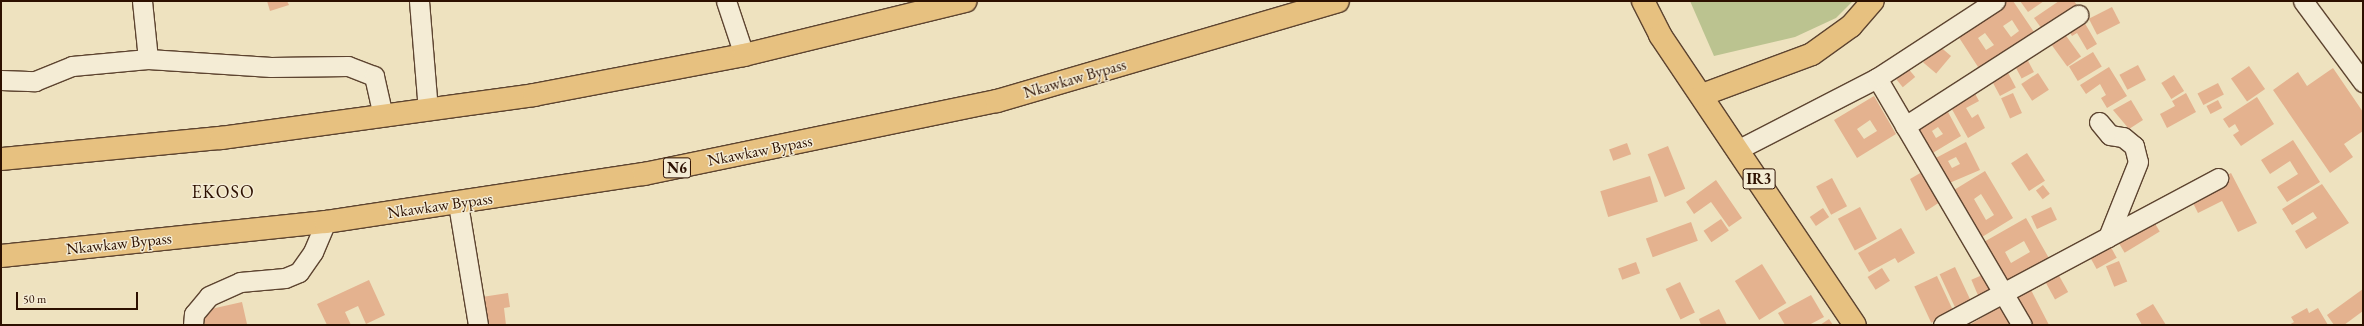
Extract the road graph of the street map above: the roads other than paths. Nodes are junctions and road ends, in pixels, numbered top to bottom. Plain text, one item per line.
1 (142, 1) edge
2 (419, 1) edge
3 (726, 1) edge
4 (966, 1) edge
5 (1338, 1) edge
6 (1643, 1) edge
7 (1873, 1) edge
8 (1994, 1) edge
9 (2302, 1) edge
10 (2078, 15) dead end
11 (744, 55) junction
12 (148, 59) junction
13 (1877, 78) junction
14 (1, 80) edge
15 (2363, 82) edge
16 (1702, 95) junction
17 (428, 110) junction
18 (383, 116) junction
19 (2099, 122) dead end
20 (1905, 126) junction
21 (1739, 149) junction
22 (1, 159) edge
23 (2218, 178) dead end
24 (458, 204) junction
25 (326, 222) junction
26 (2108, 237) junction
27 (1, 256) edge
28 (2002, 295) junction
29 (193, 325) edge
30 (478, 325) edge
31 (1855, 325) edge
32 (1943, 325) edge
33 (2022, 325) edge

1 - 12 street
2 - 17 street
3 - 11 street
4 - 11 main road
5 - 24 main road, Nkawkaw Bypass / N6
6 - 16 main road, IR3
7 - 16 main road
8 - 13 street
9 - 15 street
10 - 20 street
11 - 17 main road
12 - 14 street
12 - 18 street
13 - 20 street
13 - 21 street
16 - 21 main road, IR3
17 - 18 main road
18 - 22 main road
19 - 26 street
20 - 28 street
21 - 31 main road, IR3
23 - 26 street
24 - 25 main road, Nkawkaw Bypass / N6
24 - 30 street
25 - 27 main road, Nkawkaw Bypass / N6
25 - 29 street
26 - 28 street
28 - 32 street
28 - 33 street

